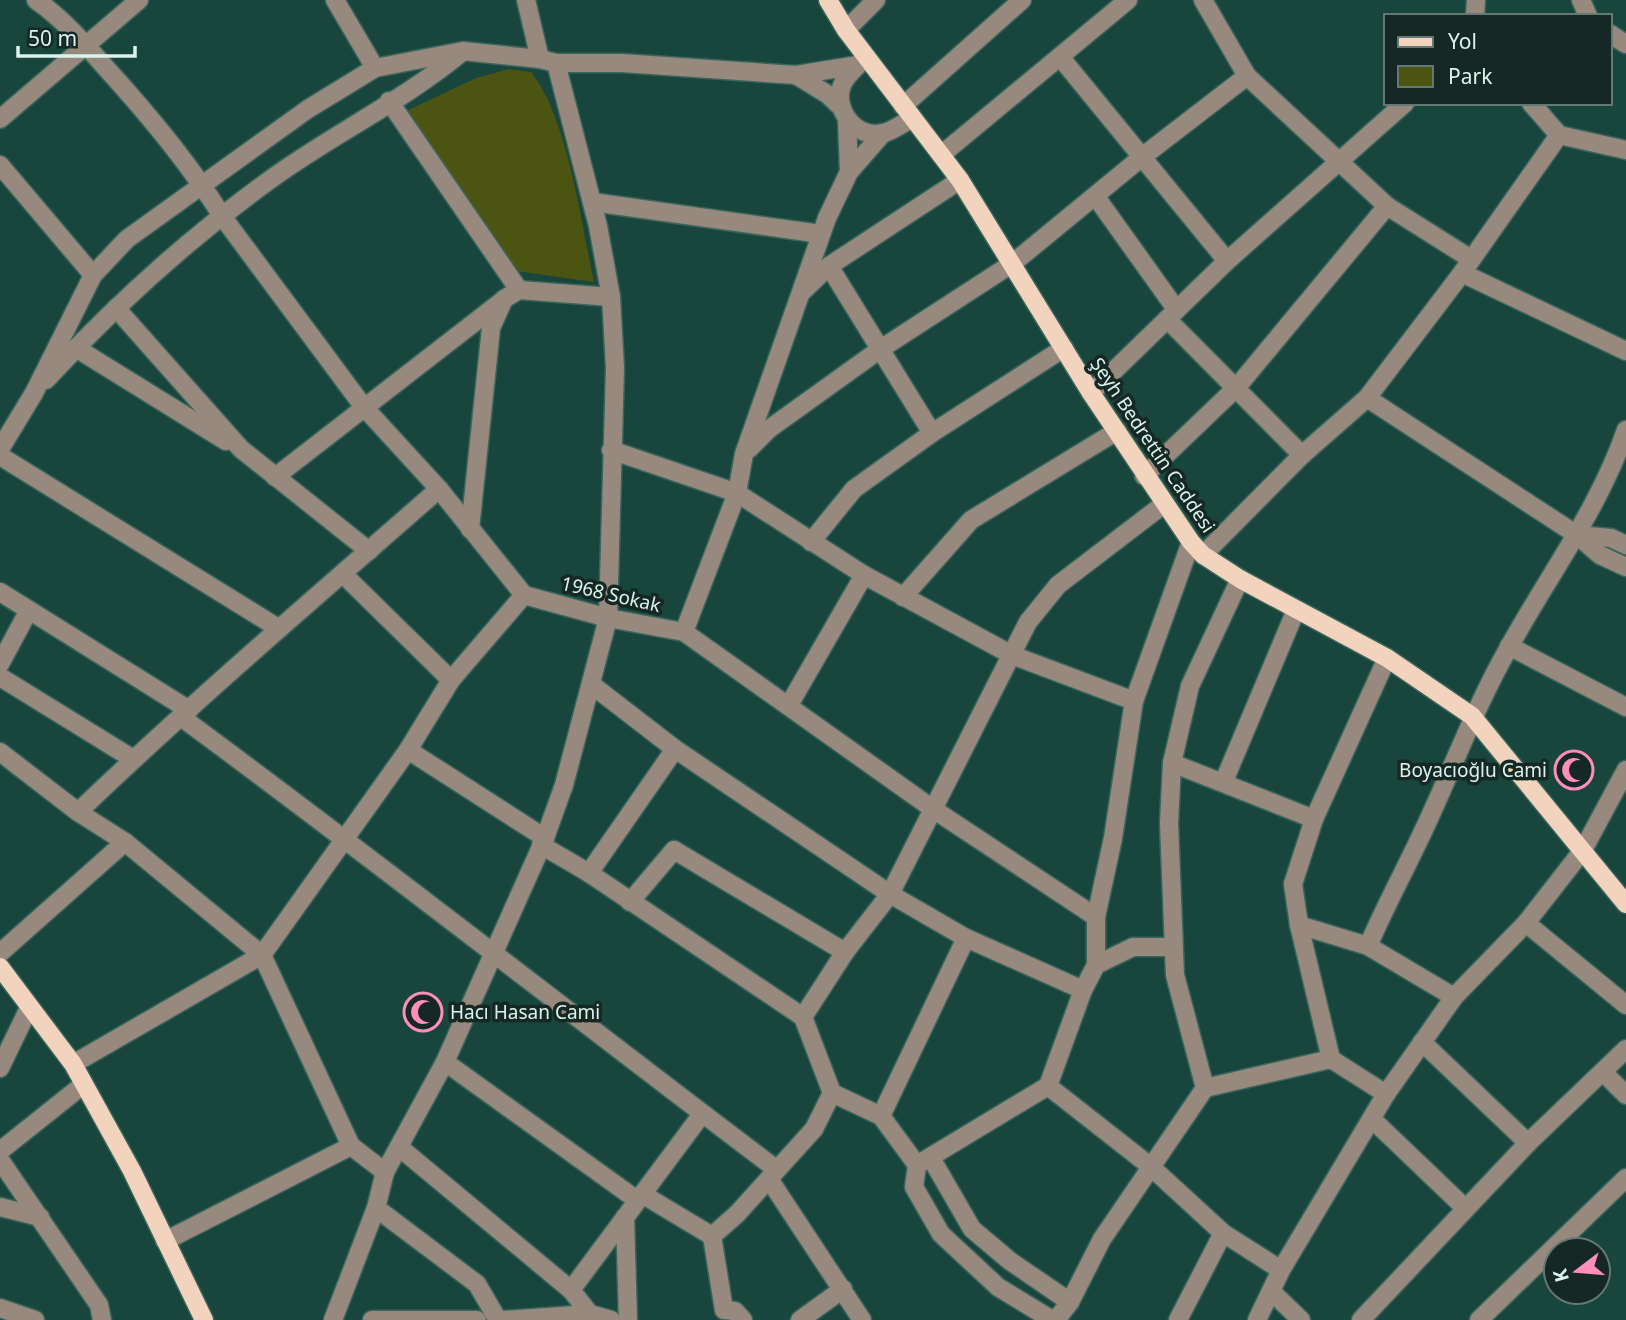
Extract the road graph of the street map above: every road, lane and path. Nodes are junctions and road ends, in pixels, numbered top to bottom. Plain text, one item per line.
1 (36, 0) edge
2 (139, 0) edge
3 (335, 0) edge
4 (526, 0) edge
5 (828, 0) edge
6 (876, 0) edge
7 (1022, 0) edge
8 (1128, 0) edge
9 (1203, 0) edge
10 (846, 30) junction
11 (84, 44) junction
12 (463, 51) junction
13 (1061, 58) junction
14 (548, 61) junction
15 (862, 61) junction
16 (375, 68) junction
17 (796, 75) junction
18 (1247, 76) junction
19 (389, 101) junction
20 (1403, 105) edge
21 (1533, 105) edge
22 (907, 112) junction
23 (844, 114) junction
24 (0, 119) edge
25 (883, 134) junction
26 (1559, 135) junction
27 (1626, 150) edge
28 (941, 155) junction
29 (1142, 157) junction
30 (1340, 162) junction
31 (0, 165) edge
32 (849, 172) junction
33 (960, 180) junction
34 (202, 183) junction
35 (1096, 197) junction
36 (592, 202) junction
37 (1387, 206) junction
38 (222, 216) junction
39 (821, 234) junction
40 (1227, 261) junction
41 (1013, 263) junction
42 (829, 266) junction
43 (1466, 266) junction
44 (93, 275) junction
45 (512, 295) junction
46 (800, 295) junction
47 (611, 297) junction
48 (116, 308) junction
49 (1172, 314) junction
50 (76, 348) junction
51 (1064, 348) junction
52 (879, 350) junction
53 (1626, 351) edge
54 (1237, 387) junction
55 (34, 393) junction
56 (1091, 393) junction
57 (1367, 398) junction
58 (363, 406) junction
59 (6, 428) edge
60 (1626, 430) edge
61 (1117, 431) junction
62 (932, 433) junction
63 (0, 449) edge
64 (611, 450) junction
65 (244, 452) junction
66 (744, 454) junction
67 (1302, 455) junction
68 (0, 456) edge
69 (1144, 476) junction
70 (275, 477) junction
71 (439, 489) junction
72 (737, 493) junction
73 (1164, 505) junction
74 (470, 529) junction
75 (1577, 535) junction
76 (811, 542) junction
77 (1626, 545) edge
78 (1197, 549) junction
79 (369, 551) junction
80 (1626, 567) edge
81 (344, 575) junction
82 (864, 575) junction
83 (1240, 579) junction
84 (0, 592) edge
85 (524, 595) junction
86 (903, 597) junction
87 (29, 610) junction
88 (1296, 610) junction
89 (608, 618) junction
90 (278, 628) junction
91 (684, 632) junction
92 (1509, 646) junction
93 (1012, 655) junction
94 (1387, 658) junction
95 (0, 664) edge
96 (0, 677) edge
97 (451, 680) junction
98 (592, 685) junction
99 (1134, 701) junction
100 (789, 705) junction
101 (1626, 707) edge
102 (185, 713) junction
103 (1472, 716) junction
104 (675, 749) junction
105 (408, 750) junction
106 (0, 752) edge
107 (134, 759) junction
108 (1172, 763) junction
109 (1626, 770) edge
110 (1224, 781) junction
111 (1619, 804) edge
112 (933, 809) junction
113 (78, 812) junction
114 (1314, 819) junction
115 (344, 837) junction
116 (543, 841) junction
117 (125, 842) junction
118 (1583, 850) junction
119 (589, 873) junction
120 (890, 894) junction
121 (630, 902) junction
122 (1626, 904) edge
123 (1096, 917) junction
124 (1526, 923) junction
125 (1299, 925) junction
126 (966, 938) junction
127 (1368, 946) junction
128 (1173, 947) junction
129 (0, 953) edge
130 (845, 953) junction
131 (491, 954) junction
132 (262, 955) junction
133 (1096, 965) junction
134 (0, 967) edge
135 (1083, 990) junction
136 (1454, 997) junction
137 (1626, 1005) edge
138 (29, 1008) junction
139 (803, 1017) junction
140 (1422, 1042) junction
141 (1626, 1049) edge
142 (1331, 1059) junction
143 (445, 1062) junction
144 (73, 1064) junction
145 (0, 1068) edge
146 (1604, 1073) junction
147 (84, 1084) junction
148 (1048, 1086) junction
149 (1205, 1088) junction
150 (832, 1093) junction
151 (1386, 1094) junction
152 (1626, 1095) edge
153 (702, 1114) junction
154 (881, 1116) junction
155 (1373, 1120) junction
156 (1528, 1143) junction
157 (351, 1146) junction
158 (399, 1147) junction
159 (0, 1151) edge
160 (0, 1160) edge
161 (924, 1161) junction
162 (1150, 1166) junction
163 (385, 1171) junction
164 (772, 1174) junction
165 (1626, 1178) edge
166 (640, 1197) junction
167 (0, 1207) edge
168 (376, 1208) junction
169 (1465, 1208) junction
170 (40, 1217) junction
171 (625, 1217) junction
172 (1223, 1233) junction
173 (712, 1236) junction
174 (165, 1241) junction
175 (1280, 1270) junction
176 (843, 1289) junction
177 (571, 1290) junction
178 (1272, 1292) junction
179 (1070, 1302) junction
180 (0, 1308) edge
181 (590, 1314) junction
182 (739, 1316) edge
183 (35, 1320) edge
184 (102, 1320) edge
185 (204, 1320) edge
186 (333, 1320) edge
187 (372, 1320) edge
188 (477, 1320) edge
189 (498, 1320) edge
190 (504, 1320) edge
191 (611, 1320) edge
192 (628, 1320) edge
193 (714, 1320) edge
194 (800, 1320) edge
195 (862, 1320) edge
196 (1054, 1320) edge
197 (1178, 1320) edge
198 (1257, 1320) edge
199 (1301, 1320) edge
200 (1361, 1320) edge
201 (1479, 1320) edge

1 - 11 street
2 - 11 street
3 - 16 street
4 - 14 street
5 - 10 main road, Şeyh Bedrettin Caddesi
6 - 10 street
7 - 22 street
8 - 13 street
9 - 18 street
10 - 15 main road, Şeyh Bedrettin Caddesi
11 - 24 street
11 - 34 street
12 - 14 street
12 - 16 street
12 - 19 street
13 - 28 street
13 - 29 street
14 - 17 street
14 - 36 street
15 - 17 street
15 - 22 main road, Şeyh Bedrettin Caddesi
15 - 23 street
16 - 34 street
17 - 23 street
18 - 29 street
18 - 30 street
19 - 38 street
19 - 45 street
20 - 30 street
21 - 26 street
22 - 25 street
22 - 28 main road, Şeyh Bedrettin Caddesi
23 - 25 street
23 - 32 street
25 - 32 street
26 - 27 street
26 - 43 street
28 - 33 main road, Şeyh Bedrettin Caddesi
29 - 35 street
29 - 40 street
30 - 37 street
30 - 40 street
31 - 44 street
32 - 39 street
33 - 41 main road, Şeyh Bedrettin Caddesi
33 - 42 street
34 - 38 street
34 - 44 street
35 - 41 street
35 - 49 street
36 - 39 street
36 - 47 street
37 - 43 street
37 - 54 street
38 - 48 street
38 - 58 street
39 - 46 street
40 - 49 street
41 - 51 main road, Şeyh Bedrettin Caddesi
41 - 52 street
42 - 46 street
42 - 52 street
43 - 53 street
43 - 57 street
44 - 55 street
45 - 47 street
45 - 58 street
45 - 74 street
46 - 66 street
47 - 64 street
48 - 50 street
48 - 65 street
49 - 54 street
49 - 56 street
50 - 55 street
50 - 65 street
51 - 56 main road, Şeyh Bedrettin Caddesi
51 - 62 street
52 - 62 street
52 - 66 street
54 - 67 street
54 - 69 street
55 - 59 street
56 - 61 main road, Şeyh Bedrettin Caddesi
57 - 67 street
57 - 75 street
58 - 70 street
58 - 71 street
59 - 63 street
60 - 75 street
61 - 69 main road, Şeyh Bedrettin Caddesi
61 - 86 street
62 - 76 street
64 - 72 street
64 - 89 street
65 - 70 street
66 - 72 street
67 - 78 street
68 - 90 street
69 - 73 main road, Şeyh Bedrettin Caddesi
70 - 79 street
71 - 74 street
71 - 79 street
72 - 76 street
72 - 91 street
73 - 78 main road, Şeyh Bedrettin Caddesi
73 - 93 street
74 - 85 street
75 - 77 street
75 - 80 street
75 - 92 street
76 - 82 street
78 - 83 main road, Şeyh Bedrettin Caddesi
78 - 99 street
79 - 81 street
81 - 90 street
81 - 97 street
82 - 86 street
82 - 100 street
83 - 88 main road, Şeyh Bedrettin Caddesi
83 - 108 street
84 - 87 street
85 - 89 street, 1968 Sokak
85 - 97 street
86 - 93 street
87 - 95 street
87 - 102 street
88 - 94 main road, Şeyh Bedrettin Caddesi
88 - 110 street
89 - 91 street, 1968 Sokak
89 - 98 street
90 - 102 street
91 - 100 street
92 - 101 street
92 - 103 street
93 - 99 street
93 - 112 street
94 - 103 main road, Şeyh Bedrettin Caddesi
94 - 114 street
96 - 107 street
97 - 105 street
98 - 104 street
98 - 116 street
99 - 123 street
100 - 112 street
102 - 107 street
102 - 115 street
103 - 118 main road, Şeyh Bedrettin Caddesi
103 - 127 street
104 - 119 street
104 - 120 street
105 - 115 street
105 - 116 street
106 - 113 street
107 - 113 street
108 - 110 street
108 - 128 street
109 - 111 street
110 - 114 street
111 - 118 street
112 - 120 street
112 - 123 street
113 - 117 street
114 - 125 street
115 - 131 street
115 - 132 street
116 - 119 street
116 - 131 street
117 - 129 street
117 - 132 street
118 - 122 main road, Şeyh Bedrettin Caddesi
118 - 124 street
119 - 121 street
120 - 126 street
120 - 130 street
121 - 130 street
121 - 139 street
123 - 133 street
124 - 136 street
124 - 137 street
125 - 127 street
125 - 142 street
126 - 135 street
126 - 154 street
127 - 136 street
128 - 133 street
128 - 149 street
130 - 139 street
131 - 143 street
131 - 153 street
132 - 144 street
132 - 157 street
133 - 135 street
134 - 138 main road
135 - 148 street
136 - 140 street
138 - 144 main road
138 - 145 street
139 - 150 street
140 - 151 street
140 - 156 street
141 - 146 street
142 - 149 street
142 - 151 street
143 - 158 street
143 - 166 street
144 - 147 main road
146 - 152 street
146 - 156 street
147 - 159 street
147 - 174 main road
148 - 161 street
148 - 162 street
149 - 162 street
150 - 154 street
150 - 164 street
151 - 155 street
153 - 164 street
153 - 166 street
154 - 161 street
155 - 169 street
155 - 175 street
156 - 169 street
157 - 163 street
157 - 174 street
158 - 163 street
158 - 177 street
160 - 170 street
161 - 179 street
161 - 196 street
162 - 172 street
162 - 179 street
163 - 168 street
164 - 173 street
164 - 176 street
165 - 201 street
166 - 171 street
166 - 173 street
167 - 170 street
168 - 186 street
168 - 189 street
169 - 200 street
170 - 184 street
171 - 177 street
171 - 192 street
172 - 175 street
172 - 197 street
173 - 182 street
174 - 185 main road
175 - 178 street
176 - 194 street
176 - 195 street
177 - 181 street
178 - 198 street
178 - 199 street
179 - 196 street
180 - 183 street
181 - 190 street
181 - 191 street
182 - 193 street
187 - 188 street

